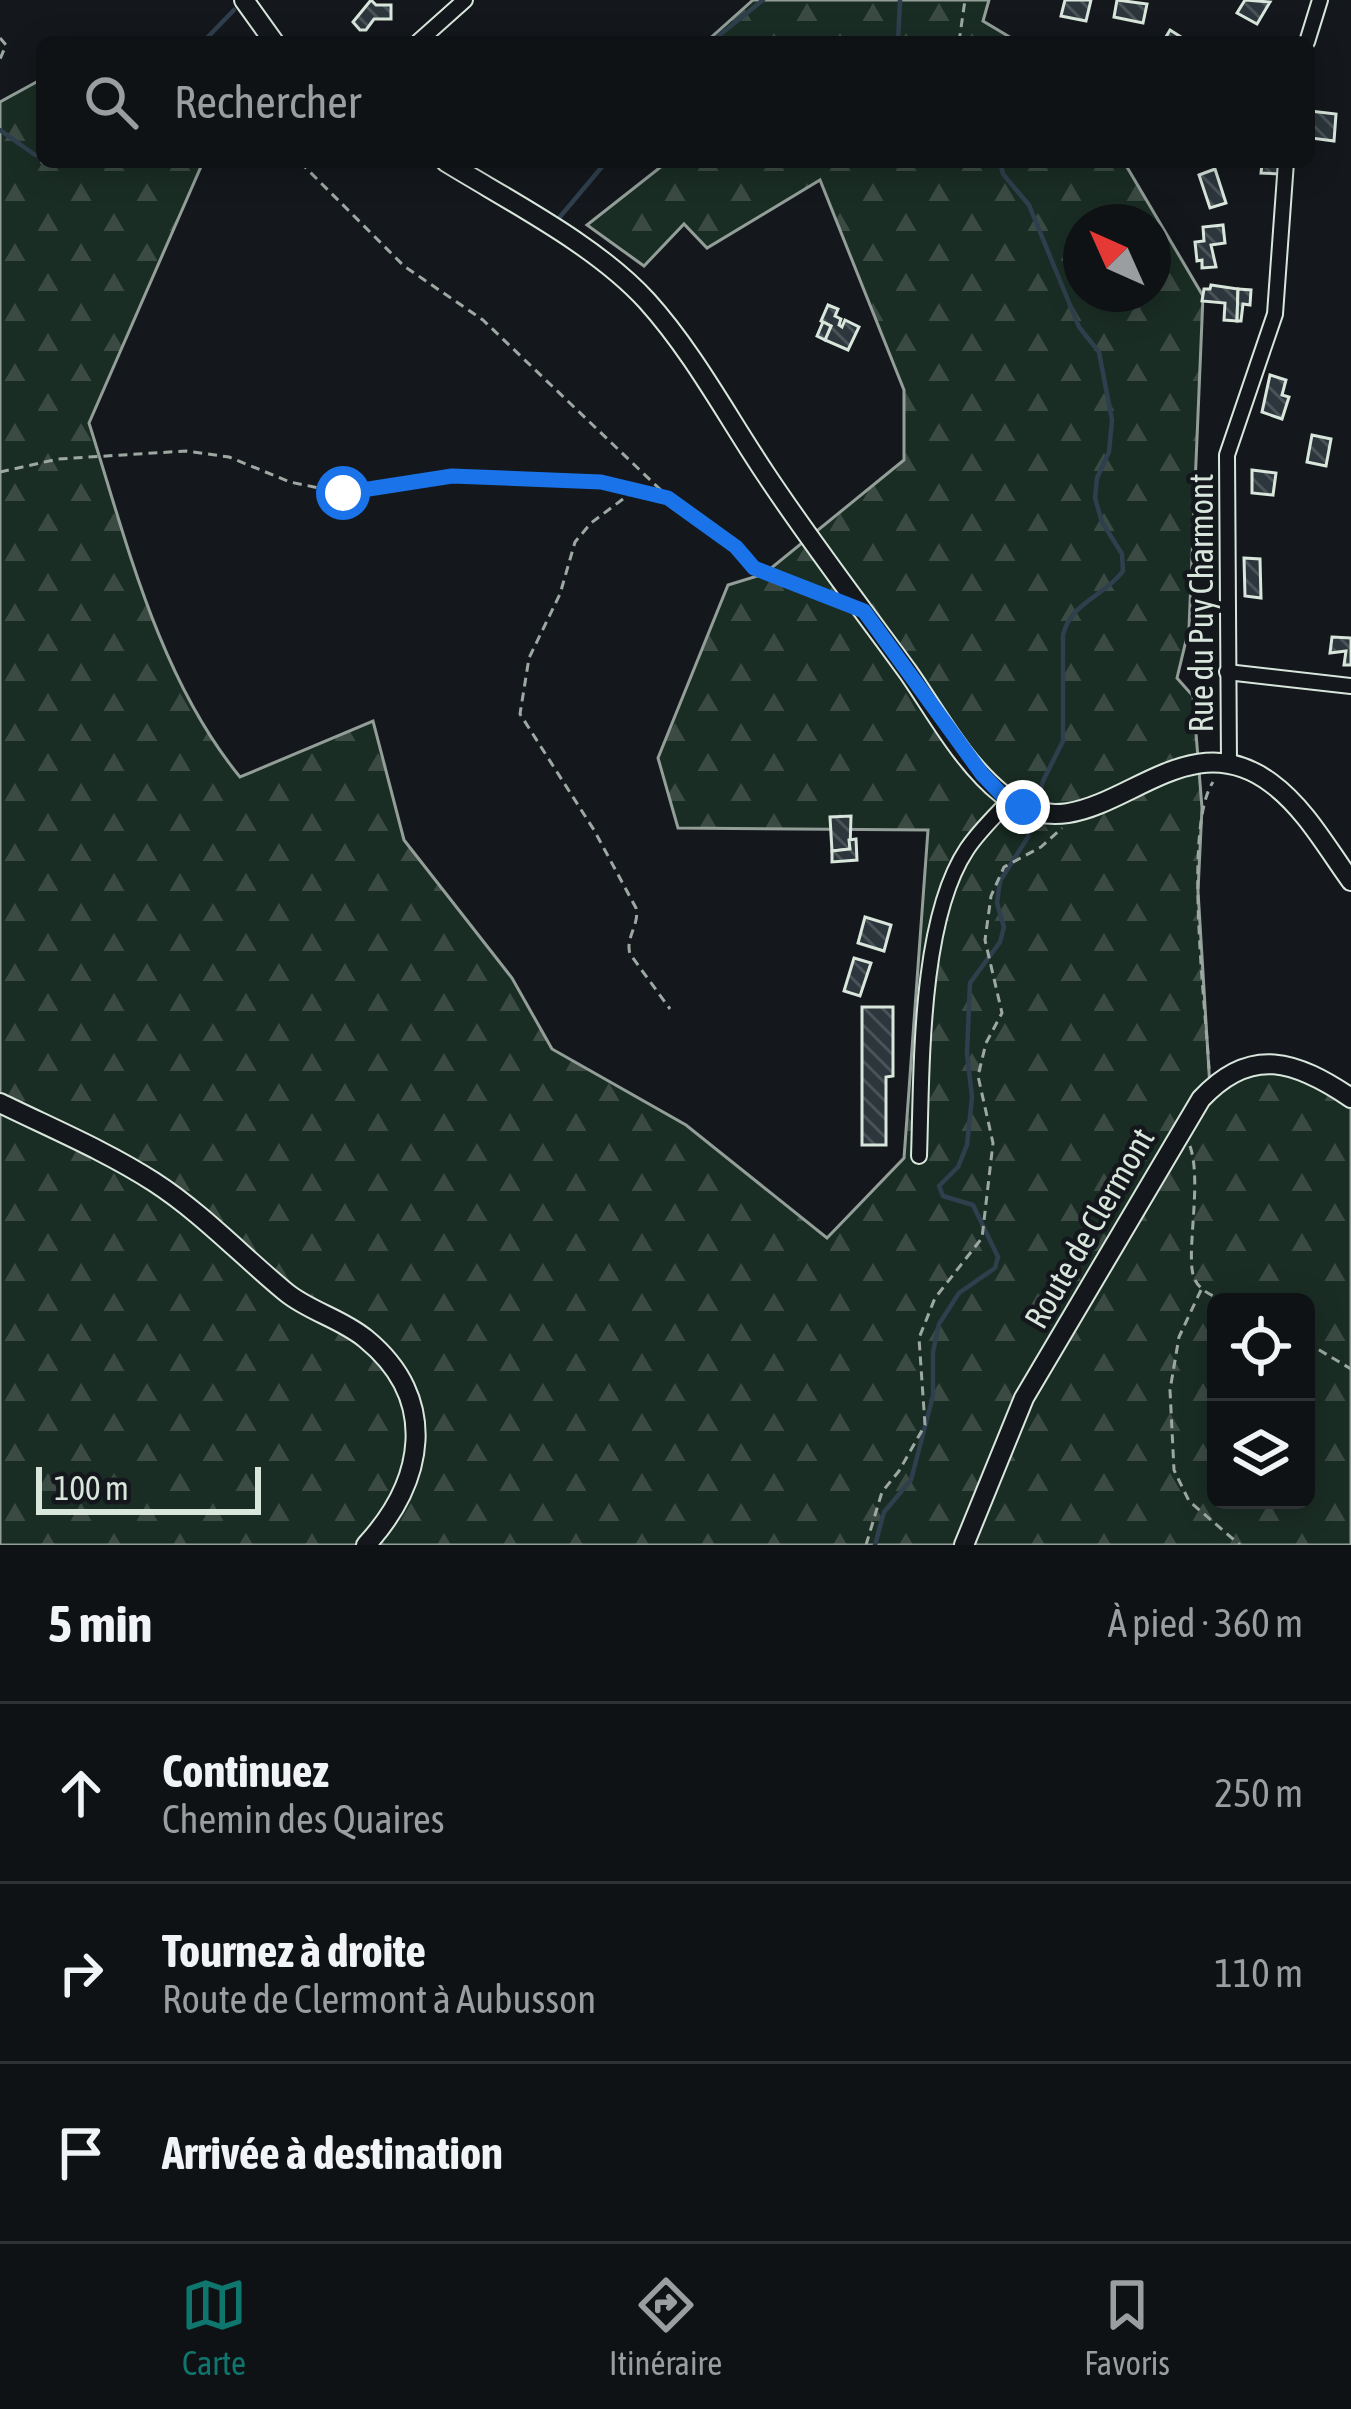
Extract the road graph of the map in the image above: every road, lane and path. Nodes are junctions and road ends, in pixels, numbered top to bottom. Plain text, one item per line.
1 (244, 0) edge
2 (465, 0) edge
3 (965, 0) edge
4 (1320, 0) edge
5 (270, 36) edge
6 (425, 36) edge
7 (960, 36) edge
8 (1308, 36) edge
9 (0, 38) edge
10 (0, 59) edge
11 (306, 168) edge
12 (455, 168) edge
13 (1286, 168) edge
14 (0, 472) edge
15 (637, 488) junction
16 (668, 498) junction
17 (864, 611) junction
18 (1227, 672) junction
19 (1351, 686) edge
20 (1229, 764) junction
21 (1010, 800) junction
22 (1080, 812) junction
23 (1351, 881) edge
24 (670, 1009) dead end
25 (1210, 1089) junction
26 (1351, 1098) edge
27 (0, 1103) edge
28 (1181, 1129) junction
29 (919, 1156) dead end
30 (1202, 1290) junction
31 (1208, 1293) edge
32 (1315, 1347) edge
33 (1351, 1369) edge
34 (365, 1545) edge
35 (866, 1545) edge
36 (964, 1545) edge
37 (1240, 1545) edge

1 - 5 street
2 - 6 street
3 - 7 path
4 - 8 street
9 - 10 path
11 - 16 path
12 - 17 street
13 - 18 street, Rue du Puy Charmont
14 - 15 path
15 - 16 path
15 - 24 path
16 - 17 path
17 - 21 street
18 - 19 street
18 - 20 street, Rue du Puy Charmont
20 - 22 street
20 - 23 street
20 - 25 path
21 - 22 street
21 - 29 street
22 - 35 path
25 - 26 street, Route de Clermont
25 - 28 street, Route de Clermont
27 - 34 street
28 - 30 path
28 - 36 street, Route de Clermont
30 - 31 path
30 - 37 path
32 - 33 path

